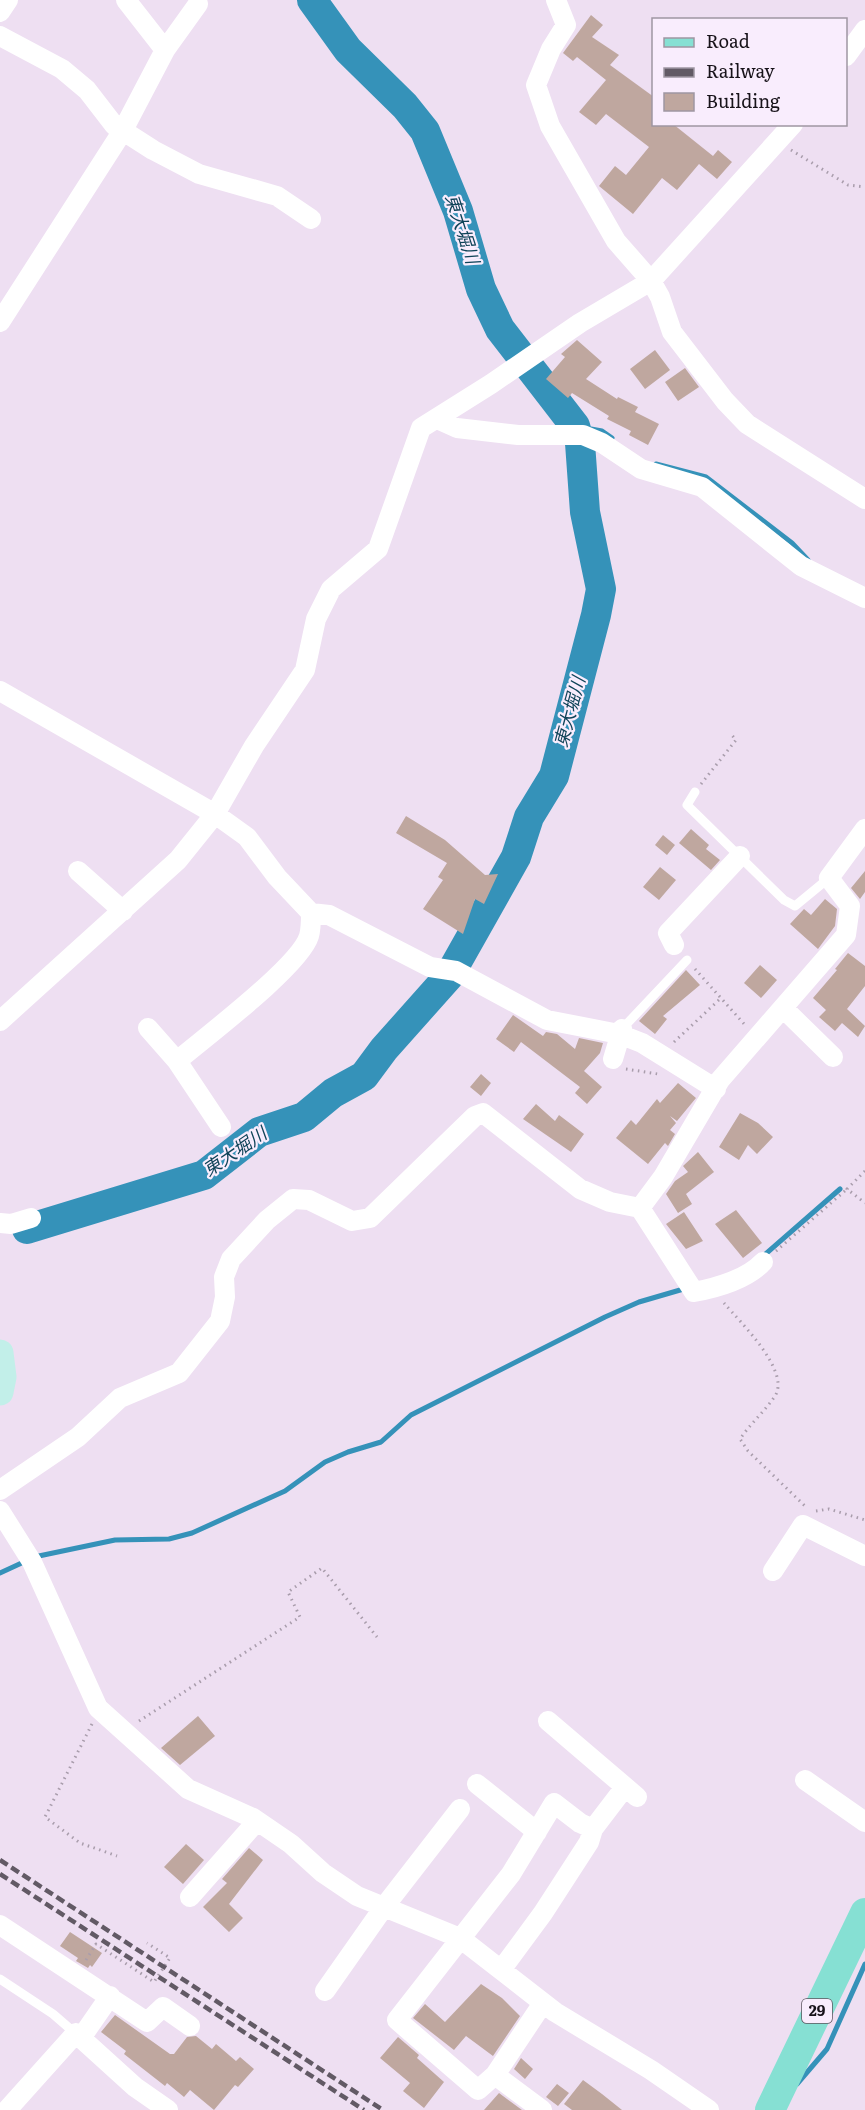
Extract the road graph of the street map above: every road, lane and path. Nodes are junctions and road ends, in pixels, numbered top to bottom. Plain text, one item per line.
1 (8, 0) edge
2 (126, 0) edge
3 (556, 0) edge
4 (198, 4) dead end
5 (0, 12) edge
6 (865, 30) edge
7 (0, 36) edge
8 (165, 50) junction
9 (847, 55) edge
10 (792, 126) edge
11 (122, 132) junction
12 (779, 143) junction
13 (865, 188) edge
14 (311, 219) dead end
15 (651, 281) junction
16 (3, 311) edge
17 (437, 419) junction
18 (865, 499) edge
19 (865, 598) edge
20 (0, 691) edge
21 (730, 735) dead end
22 (694, 792) joint
23 (215, 814) junction
24 (865, 829) edge
25 (740, 856) junction
26 (78, 871) dead end
27 (829, 878) junction
28 (123, 910) junction
29 (311, 912) junction
30 (680, 953) junction
31 (721, 998) junction
32 (783, 1008) junction
33 (0, 1021) edge
34 (148, 1028) dead end
35 (620, 1031) junction
36 (753, 1034) junction
37 (665, 1053) junction
38 (832, 1057) dead end
39 (613, 1059) joint
40 (177, 1061) junction
41 (683, 1072) junction
42 (716, 1089) junction
43 (221, 1127) dead end
44 (865, 1172) edge
45 (847, 1189) junction
46 (865, 1203) edge
47 (640, 1208) junction
48 (32, 1218) dead end
49 (0, 1223) edge
50 (763, 1262) joint
51 (712, 1288) junction
52 (0, 1353) edge
53 (0, 1392) edge
54 (0, 1490) edge
55 (0, 1511) edge
56 (865, 1520) edge
57 (865, 1556) edge
58 (773, 1571) dead end
59 (377, 1637) dead end
60 (98, 1708) junction
61 (124, 1731) junction
62 (553, 1732) dead end
63 (805, 1780) dead end
64 (477, 1784) dead end
65 (460, 1809) dead end
66 (257, 1821) junction
67 (865, 1822) edge
68 (593, 1829) junction
69 (537, 1832) junction
70 (117, 1856) dead end
71 (190, 1897) dead end
72 (384, 1907) junction
73 (865, 1913) edge
74 (0, 1924) edge
75 (460, 1938) junction
76 (147, 1943) dead end
77 (501, 1970) junction
78 (77, 1974) junction
79 (0, 1979) edge
80 (325, 1991) dead end
81 (110, 1996) junction
82 (543, 2002) junction
83 (190, 2026) dead end
84 (78, 2035) junction
85 (495, 2075) junction
86 (7, 2110) edge
87 (168, 2110) edge
88 (542, 2110) edge
89 (709, 2110) edge
90 (770, 2110) edge

1 - 5 street
2 - 8 street
3 - 15 street
4 - 8 street
6 - 9 street
7 - 11 street
8 - 11 street
10 - 12 street
11 - 14 street
11 - 16 street
12 - 13 path
12 - 15 street
15 - 17 street
15 - 18 street
17 - 19 street
17 - 23 street
20 - 23 street
21 - 22 path
22 - 25 lane
23 - 28 street
23 - 29 street
24 - 27 street
25 - 27 lane
25 - 30 street
26 - 28 street
27 - 32 street
28 - 33 street
29 - 35 street
29 - 40 street
30 - 31 path
30 - 35 lane
31 - 36 path
31 - 37 path
32 - 36 street
32 - 38 street
34 - 40 street
35 - 37 street
35 - 39 street
36 - 42 street
37 - 41 street
39 - 41 path
40 - 43 street
41 - 42 street
42 - 47 street
44 - 45 path
45 - 46 path
45 - 50 path
47 - 51 street
47 - 54 street
48 - 49 street
50 - 51 street
51 - 56 path
52 - 53 main road
55 - 60 street
57 - 58 street
59 - 61 path
60 - 61 street
60 - 70 path
61 - 66 street
62 - 68 street
63 - 67 street
64 - 69 street
65 - 72 street
66 - 71 street
66 - 72 street
68 - 69 street
68 - 77 street
69 - 75 street
72 - 75 street
72 - 80 street
73 - 90 main road, 29
74 - 78 street
75 - 77 street
75 - 85 street
76 - 78 path
77 - 82 street
78 - 81 street
79 - 84 lane
81 - 83 street
81 - 84 street
82 - 85 street
82 - 89 street
84 - 86 street
84 - 87 street
85 - 88 street

